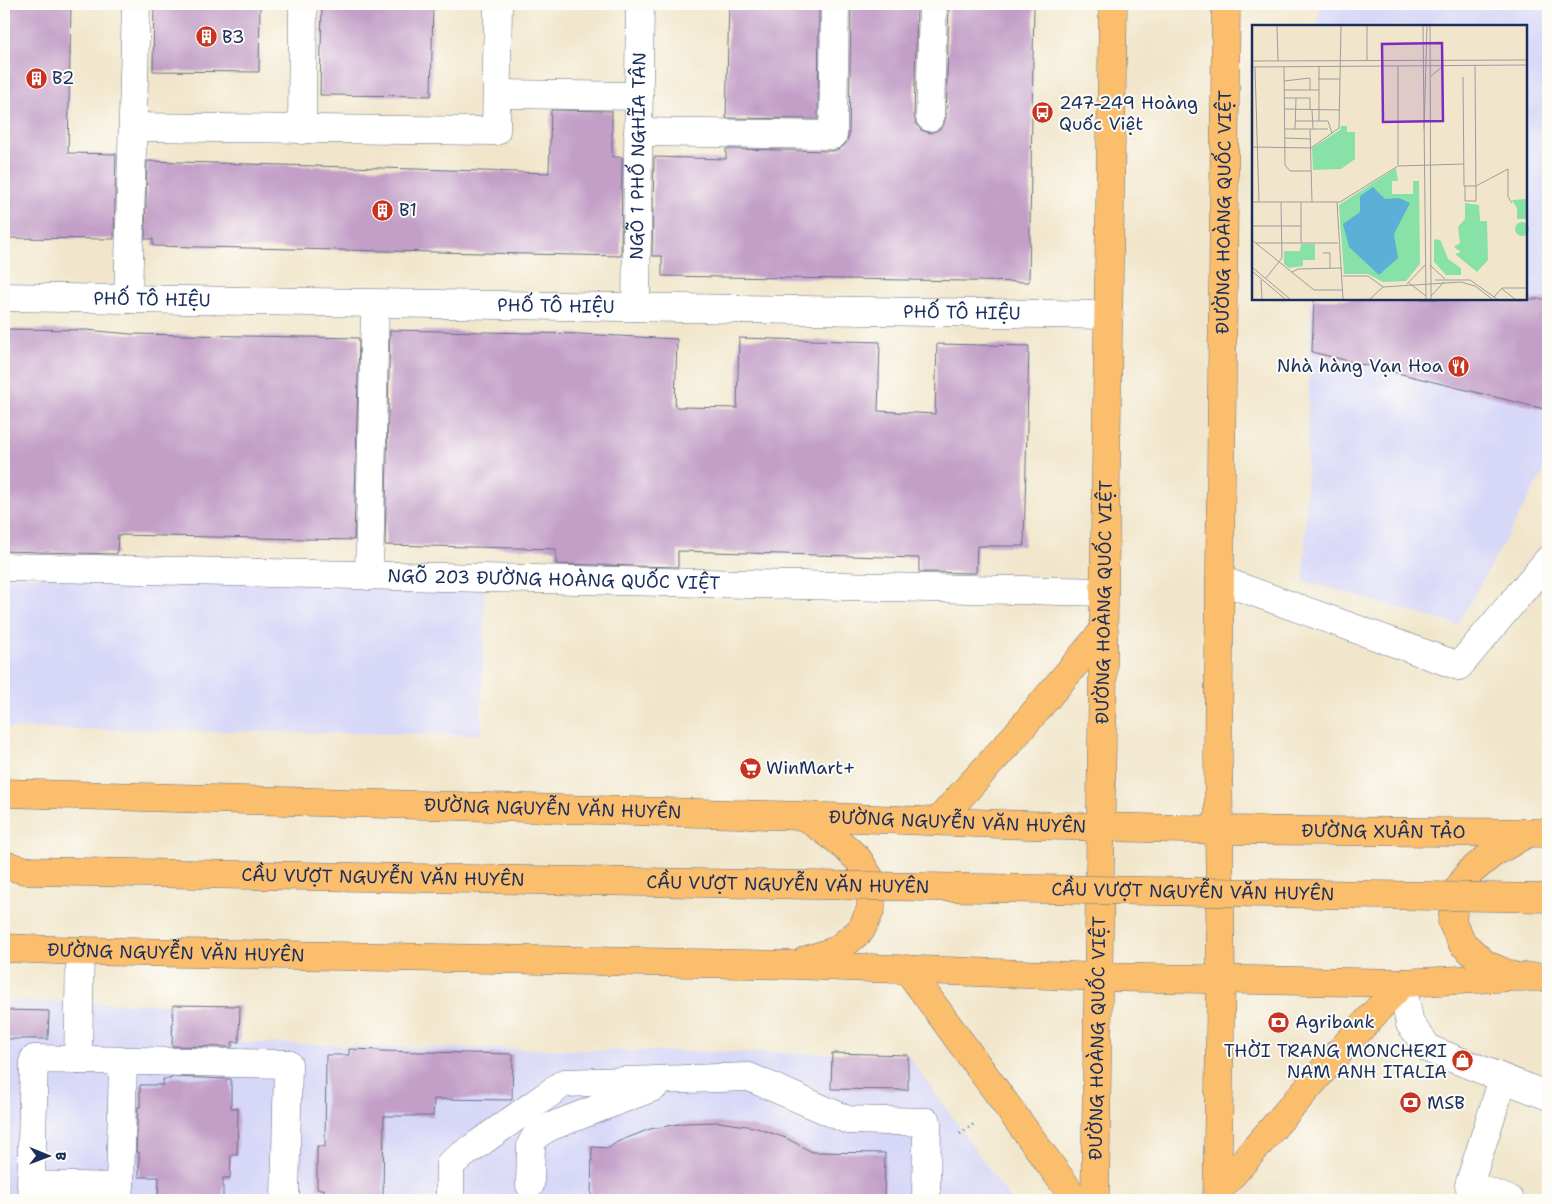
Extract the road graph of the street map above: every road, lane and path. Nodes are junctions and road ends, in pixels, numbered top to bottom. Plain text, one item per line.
1 (136, 4) edge
2 (303, 4) edge
3 (498, 4) edge
4 (640, 4) edge
5 (835, 4) edge
6 (933, 4) edge
7 (1113, 4) edge
8 (1226, 4) edge
9 (497, 94) junction
10 (639, 96) junction
11 (930, 117) dead end
12 (133, 127) junction
13 (302, 130) junction
14 (638, 132) junction
15 (4, 297) edge
16 (128, 299) junction
17 (375, 304) junction
18 (636, 307) junction
19 (1109, 315) junction
20 (1548, 560) edge
21 (4, 567) edge
22 (369, 576) junction
23 (1220, 580) junction
24 (1104, 592) junction
25 (1104, 630) junction
26 (4, 793) edge
27 (804, 816) junction
28 (938, 821) junction
29 (1101, 827) junction
30 (1220, 830) junction
31 (1539, 832) edge
32 (12, 870) edge
33 (1548, 898) edge
34 (4, 948) edge
35 (80, 951) junction
36 (793, 965) junction
37 (908, 969) junction
38 (1515, 976) junction
39 (1099, 977) junction
40 (1548, 977) edge
41 (1221, 979) junction
42 (1402, 983) junction
43 (78, 1060) junction
44 (124, 1061) junction
45 (1503, 1079) junction
46 (674, 1080) junction
47 (1548, 1096) edge
48 (975, 1123) dead end
49 (963, 1132) dead end
50 (530, 1185) dead end
51 (1217, 1195) edge
52 (285, 1200) edge
53 (450, 1200) edge
54 (926, 1200) edge
55 (1076, 1200) edge
56 (1095, 1200) edge
57 (1510, 1200) edge

1 - 12 street
2 - 13 street
3 - 9 street
4 - 10 street, NGÕ 1 PHỐ NGHĨA TÂN
5 - 14 street
6 - 11 street
7 - 19 main road, ĐƯỜNG HOÀNG QUỐC VIỆT
8 - 23 main road, ĐƯỜNG HOÀNG QUỐC VIỆT
9 - 10 street
9 - 13 street
10 - 14 street, NGÕ 1 PHỐ NGHĨA TÂN
12 - 13 street
12 - 16 street
14 - 18 street, NGÕ 1 PHỐ NGHĨA TÂN
15 - 16 street, PHỐ TÔ HIỆU
16 - 17 street, PHỐ TÔ HIỆU
17 - 18 street, PHỐ TÔ HIỆU
17 - 22 street
18 - 19 street, PHỐ TÔ HIỆU
19 - 24 main road, ĐƯỜNG HOÀNG QUỐC VIỆT
20 - 23 street
21 - 22 street, NGÕ 203 ĐƯỜNG HOÀNG QUỐC VIỆT
22 - 24 street, NGÕ 203 ĐƯỜNG HOÀNG QUỐC VIỆT
23 - 30 main road, ĐƯỜNG HOÀNG QUỐC VIỆT
24 - 25 main road, ĐƯỜNG HOÀNG QUỐC VIỆT
25 - 28 main road
25 - 29 main road, ĐƯỜNG HOÀNG QUỐC VIỆT
26 - 27 main road, ĐƯỜNG NGUYỄN VĂN HUYÊN
27 - 28 main road, ĐƯỜNG NGUYỄN VĂN HUYÊN
27 - 36 main road
28 - 29 main road, ĐƯỜNG NGUYỄN VĂN HUYÊN
29 - 30 main road, ĐƯỜNG NGUYỄN VĂN HUYÊN
29 - 39 main road, ĐƯỜNG HOÀNG QUỐC VIỆT
30 - 31 main road, ĐƯỜNG XUÂN TẢO
30 - 41 main road, ĐƯỜNG HOÀNG QUỐC VIỆT
31 - 38 main road
32 - 33 main road, CẦU VƯỢT NGUYỄN VĂN HUYÊN, bridge
34 - 35 main road, ĐƯỜNG NGUYỄN VĂN HUYÊN
35 - 36 main road, ĐƯỜNG NGUYỄN VĂN HUYÊN
35 - 43 street
36 - 37 main road, ĐƯỜNG NGUYỄN VĂN HUYÊN
37 - 39 main road, ĐƯỜNG NGUYỄN VĂN HUYÊN
37 - 55 main road
38 - 40 main road
38 - 42 main road
39 - 41 main road, ĐƯỜNG NGUYỄN VĂN HUYÊN
39 - 56 main road, ĐƯỜNG HOÀNG QUỐC VIỆT
41 - 42 main road
41 - 51 main road, ĐƯỜNG HOÀNG QUỐC VIỆT
42 - 45 street
42 - 51 main road
43 - 44 street
43 - 44 street
44 - 52 street
45 - 47 street
45 - 57 street
46 - 50 street
46 - 53 street
46 - 54 street
48 - 49 path

